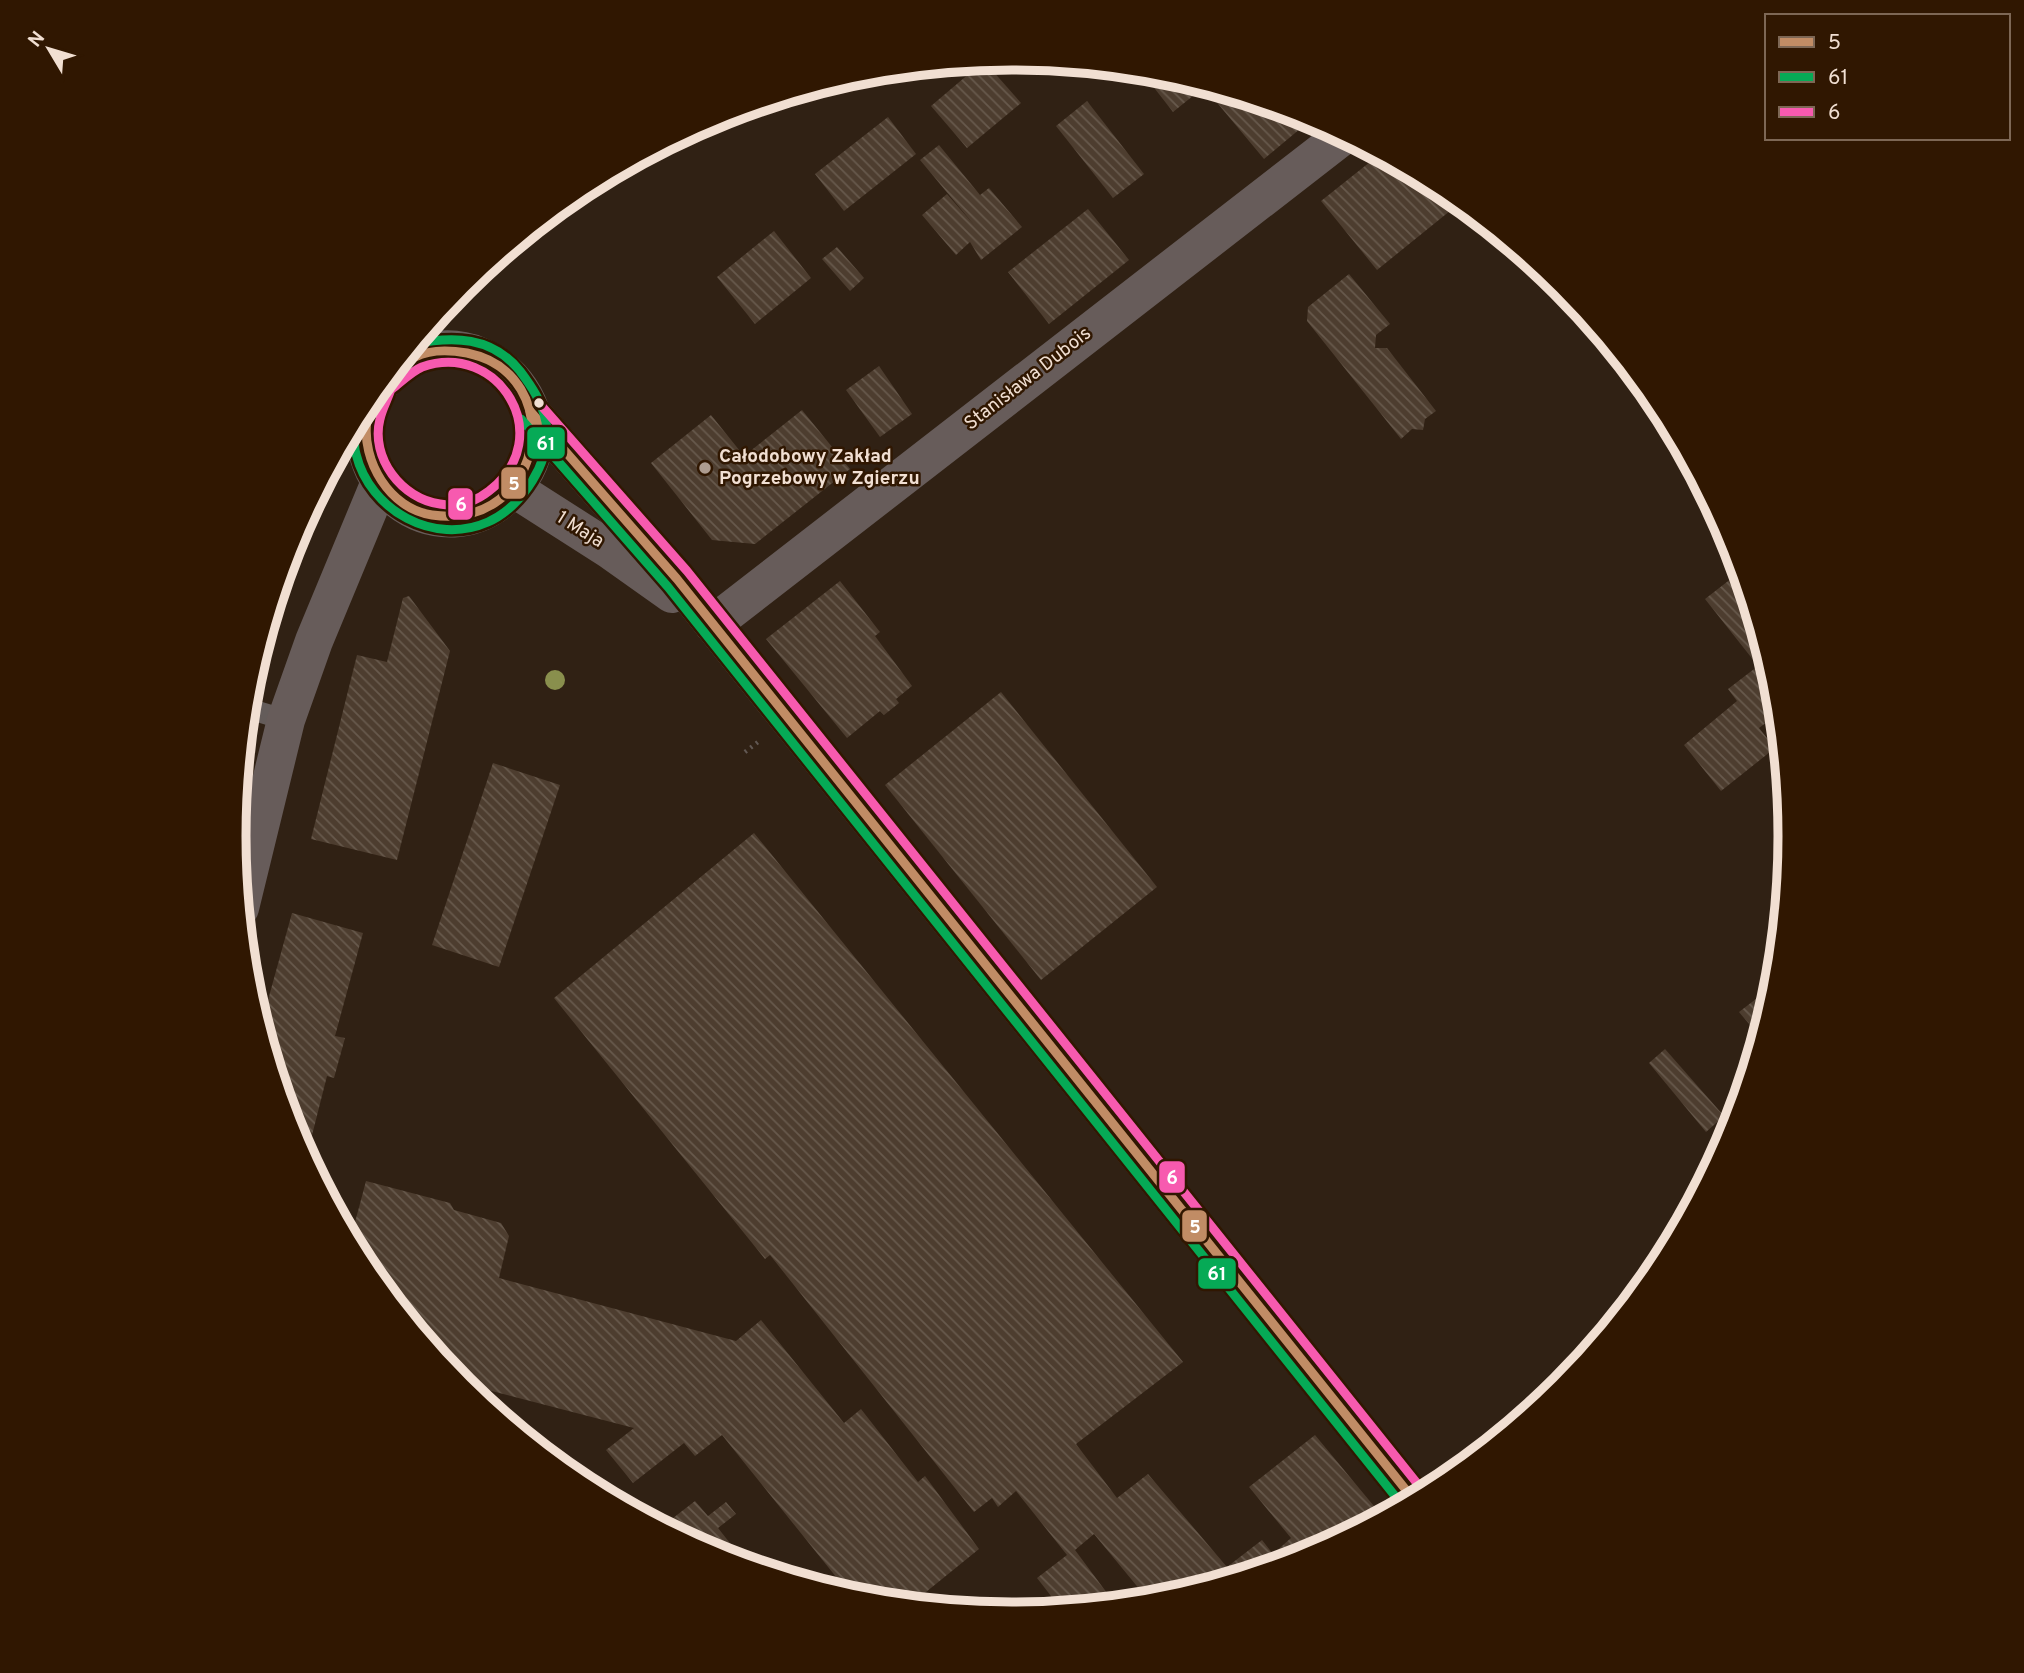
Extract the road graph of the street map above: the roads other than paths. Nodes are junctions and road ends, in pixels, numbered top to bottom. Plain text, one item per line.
1 (1335, 142) edge
2 (439, 328) edge
3 (476, 353) junction
4 (412, 360) edge
5 (530, 411) junction
6 (365, 426) edge
7 (513, 488) junction
8 (393, 494) junction
9 (713, 624) junction
10 (256, 711) edge
11 (286, 720) junction
12 (247, 880) edge
13 (1408, 1492) edge

1 - 9 street, Stanisława Dubois
2 - 3 street
3 - 4 street
3 - 5 street
5 - 7 street
5 - 9 street, 1 Maja
6 - 8 street
7 - 8 street
7 - 9 street, 1 Maja
8 - 11 street
9 - 13 street, 1 Maja
10 - 11 lane
11 - 12 street

